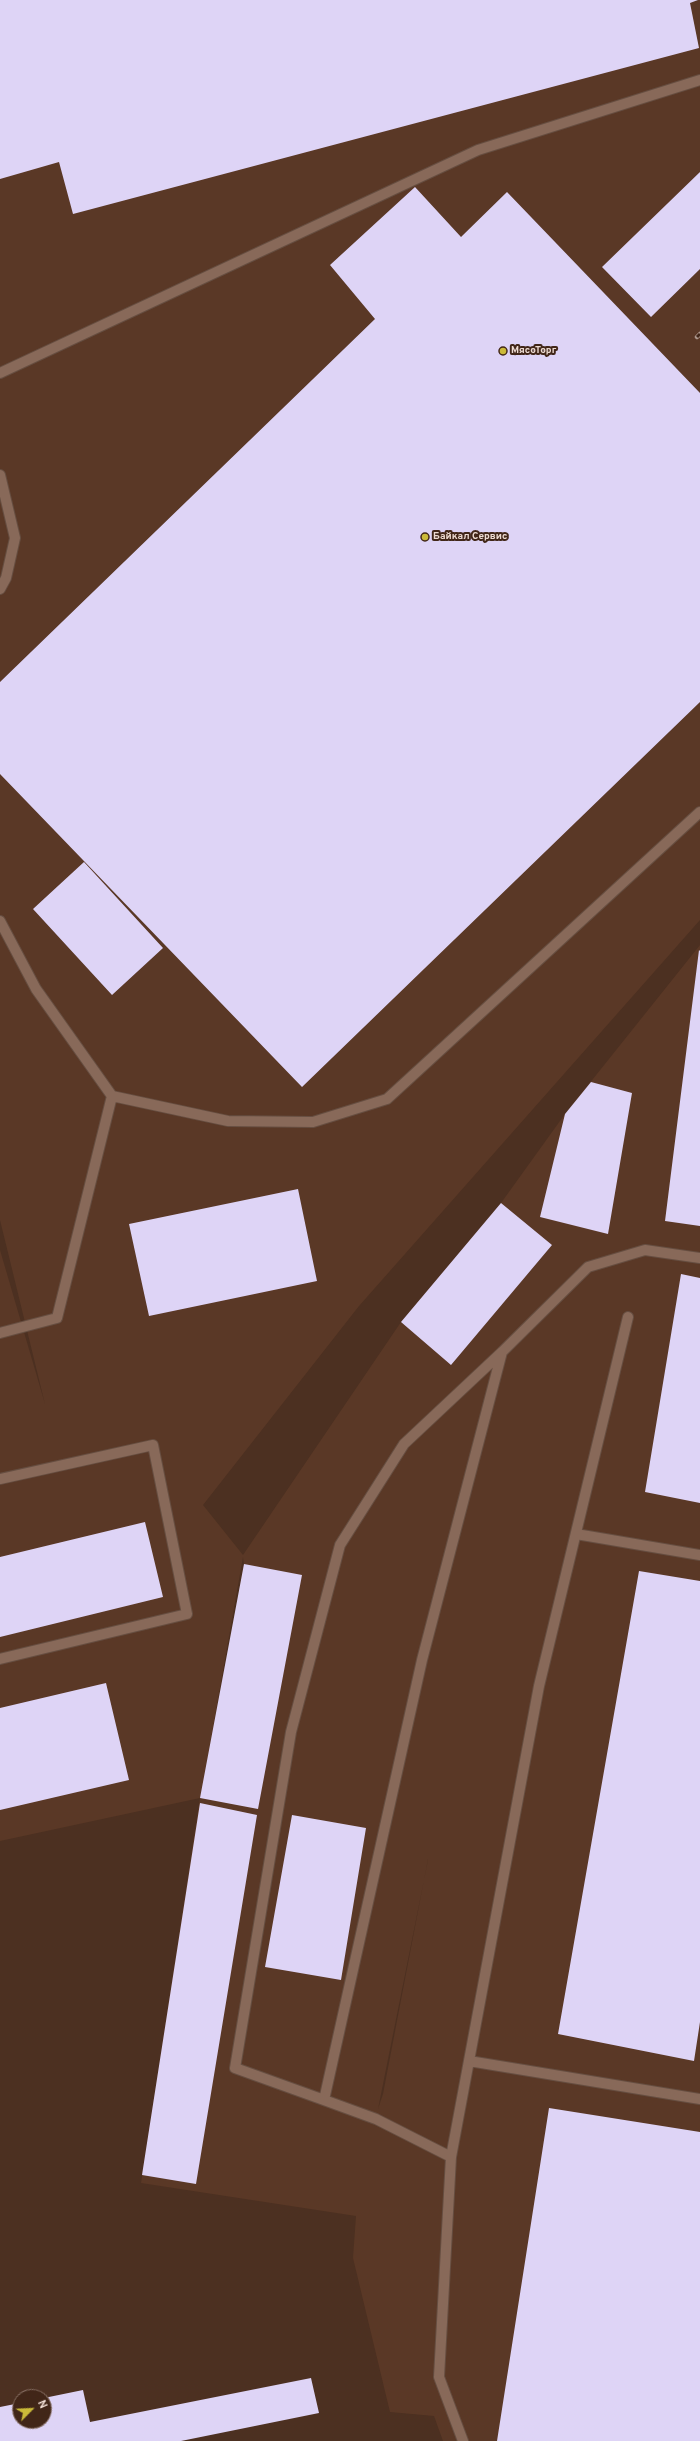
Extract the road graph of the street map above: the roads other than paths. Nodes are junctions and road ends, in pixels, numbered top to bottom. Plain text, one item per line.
1 (700, 80) edge
2 (0, 373) edge
3 (0, 475) edge
4 (0, 589) edge
5 (700, 812) edge
6 (0, 921) edge
7 (112, 1096) junction
8 (700, 1258) edge
9 (628, 1317) dead end
10 (0, 1333) edge
11 (502, 1352) junction
12 (0, 1479) edge
13 (576, 1534) junction
14 (700, 1555) edge
15 (0, 1659) edge
16 (469, 2061) junction
17 (700, 2099) edge
18 (324, 2100) junction
19 (451, 2157) junction
20 (463, 2441) edge

1 - 2 lane
3 - 4 lane
5 - 7 lane
6 - 7 lane
7 - 10 lane
8 - 11 lane
9 - 13 lane
11 - 18 lane
11 - 18 lane
12 - 15 lane
13 - 14 lane
13 - 16 lane
16 - 17 lane
16 - 19 lane
18 - 19 lane
19 - 20 lane

